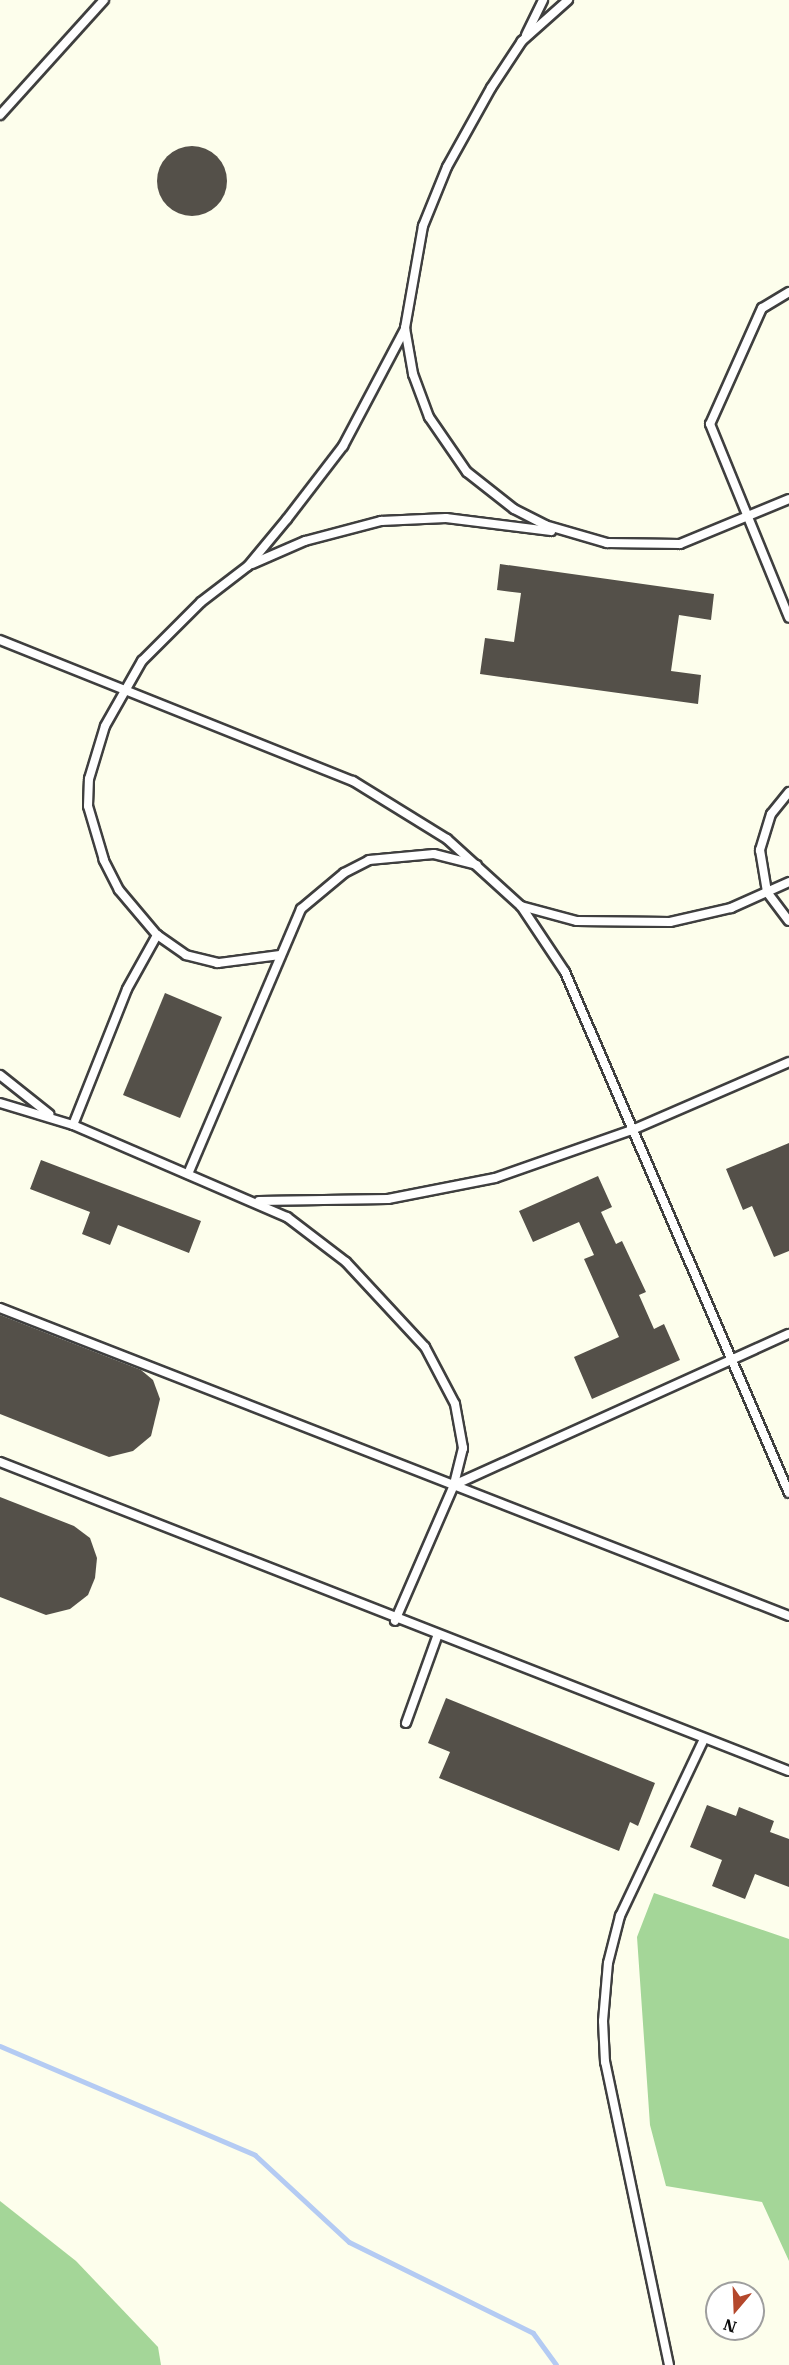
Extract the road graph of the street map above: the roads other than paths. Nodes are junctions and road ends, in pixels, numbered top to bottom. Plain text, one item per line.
1 (104, 0) edge
2 (543, 0) edge
3 (568, 0) edge
4 (522, 41) junction
5 (0, 115) edge
6 (789, 292) edge
7 (405, 328) junction
8 (789, 499) edge
9 (747, 518) junction
10 (570, 533) junction
11 (248, 566) junction
12 (789, 618) edge
13 (0, 640) edge
14 (122, 690) junction
15 (789, 792) edge
16 (480, 865) junction
17 (789, 882) edge
18 (767, 892) junction
19 (521, 906) junction
20 (789, 921) edge
21 (157, 935) junction
22 (280, 955) junction
23 (789, 1062) edge
24 (0, 1075) edge
25 (0, 1103) edge
26 (57, 1120) junction
27 (74, 1125) junction
28 (632, 1130) junction
29 (188, 1174) junction
30 (253, 1201) junction
31 (0, 1308) edge
32 (789, 1334) edge
33 (731, 1359) junction
34 (0, 1462) edge
35 (454, 1485) junction
36 (789, 1493) edge
37 (789, 1616) edge
38 (395, 1621) junction
39 (437, 1637) junction
40 (406, 1723) dead end
41 (704, 1739) junction
42 (789, 1771) edge
43 (669, 2365) edge

1 - 5 lane
2 - 4 lane
3 - 4 lane
4 - 7 lane
6 - 9 lane
7 - 10 lane
7 - 11 lane
8 - 9 lane
9 - 10 lane
9 - 12 lane
10 - 11 lane
11 - 14 lane
13 - 14 lane
14 - 16 lane
14 - 21 lane
15 - 18 lane
16 - 19 lane
16 - 22 lane
17 - 18 lane
18 - 19 lane
18 - 20 lane
19 - 28 lane
21 - 22 lane
21 - 27 lane
22 - 29 lane
23 - 28 lane
24 - 26 lane
25 - 26 lane
26 - 27 lane
27 - 29 lane
28 - 30 lane
28 - 33 lane
29 - 30 lane
30 - 35 lane
31 - 35 lane
32 - 33 lane
33 - 35 lane
33 - 36 lane
34 - 38 lane
35 - 37 lane
35 - 38 lane
38 - 39 lane
39 - 40 lane
39 - 41 lane
41 - 42 lane
41 - 43 lane

